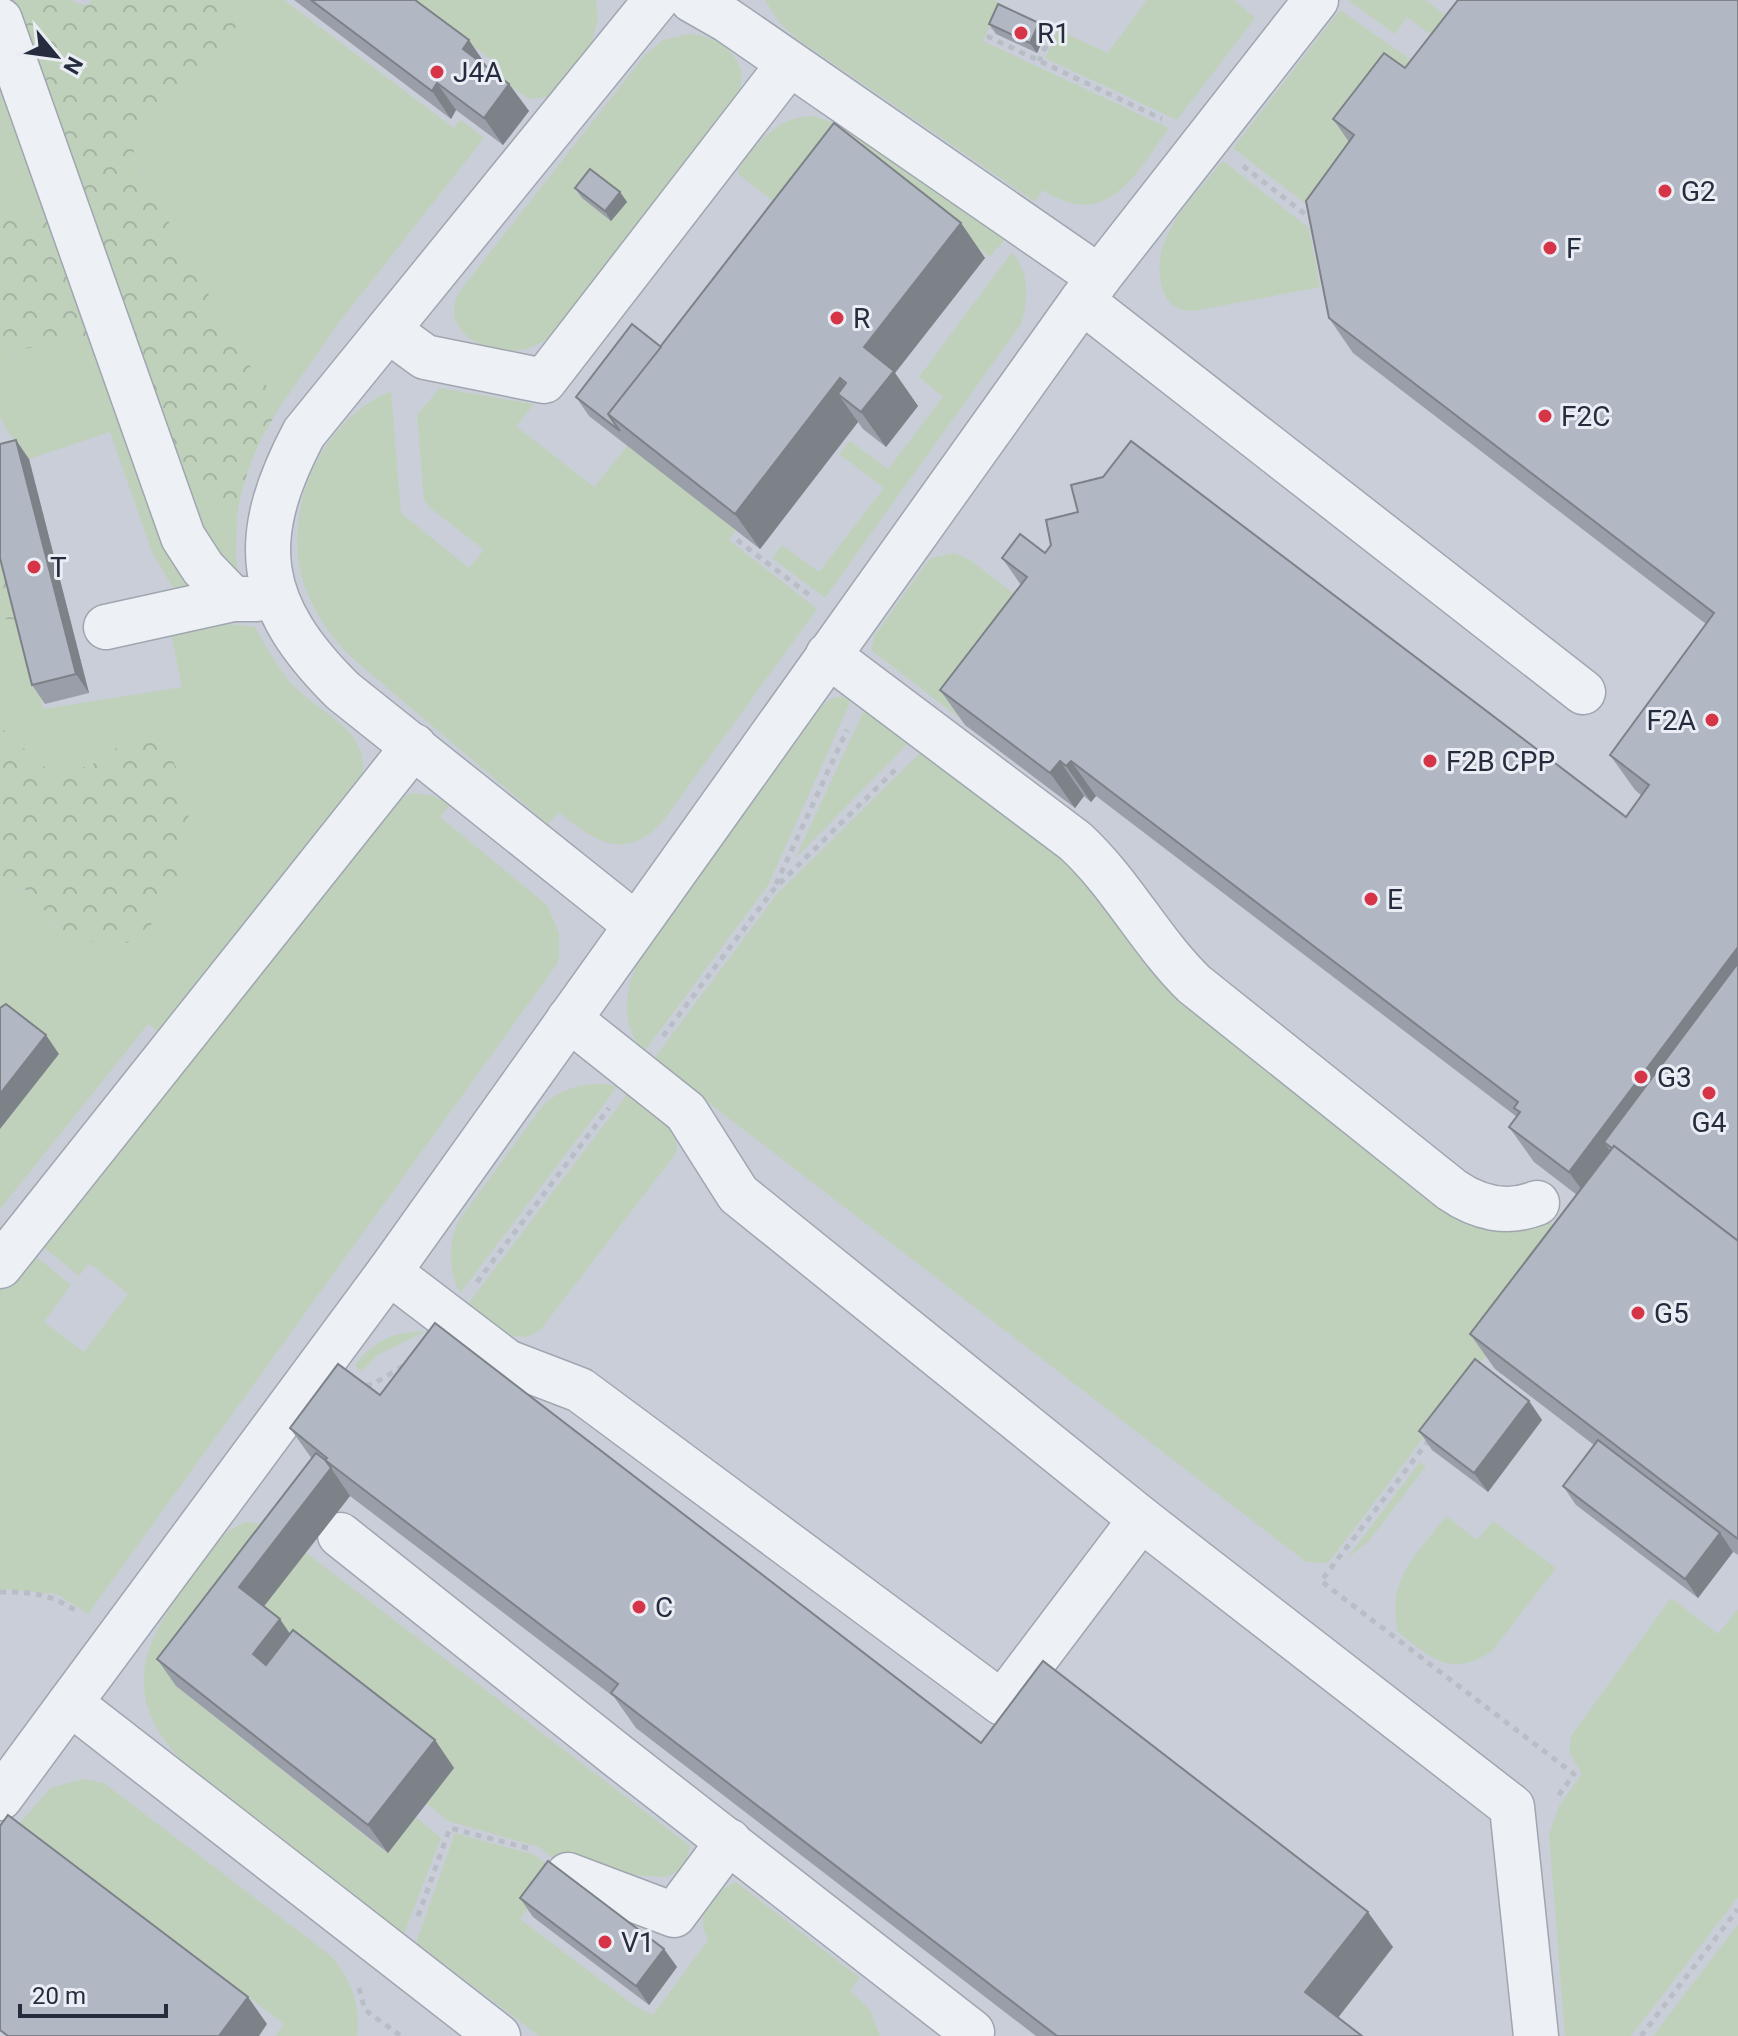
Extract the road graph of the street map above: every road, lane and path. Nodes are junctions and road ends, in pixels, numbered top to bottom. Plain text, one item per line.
1 (686, 0) edge
2 (1316, 0) edge
3 (998, 17) edge
4 (1028, 19) edge
5 (0, 20) edge
6 (1039, 61) junction
7 (789, 64) junction
8 (1166, 121) dead end
9 (1090, 289) junction
10 (388, 330) junction
11 (254, 599) junction
12 (106, 627) dead end
13 (828, 655) junction
14 (868, 685) junction
15 (1583, 692) dead end
16 (414, 746) junction
17 (774, 889) dead end
18 (635, 924) junction
19 (569, 1019) junction
20 (1537, 1203) dead end
21 (0, 1266) edge
22 (389, 1272) junction
23 (1438, 1429) edge
24 (1141, 1519) junction
25 (340, 1535) dead end
26 (0, 1592) edge
27 (81, 1613) dead end
28 (70, 1703) junction
29 (0, 1798) edge
30 (1550, 1807) dead end
31 (729, 1841) junction
32 (568, 1875) joint
33 (1738, 1909) edge
34 (395, 1957) junction
35 (363, 1999) dead end
36 (973, 2035) edge
37 (498, 2036) edge
38 (1536, 2036) edge
39 (1641, 2036) edge

1 - 7 lane
1 - 10 lane
2 - 9 lane
3 - 6 path
4 - 6 path
5 - 11 lane
6 - 8 path
7 - 9 lane
7 - 10 lane
9 - 13 lane
9 - 15 lane
10 - 11 lane
11 - 12 lane
11 - 16 lane
13 - 14 lane
13 - 18 lane
14 - 17 path
14 - 20 lane
16 - 18 lane
16 - 21 lane
18 - 19 lane
19 - 22 lane
19 - 24 lane
22 - 24 lane
22 - 28 lane
23 - 30 path
24 - 38 lane
25 - 31 lane
26 - 27 path
28 - 29 lane
28 - 34 lane
31 - 32 lane
31 - 36 lane
32 - 34 path
33 - 39 path
34 - 35 path
34 - 37 lane

